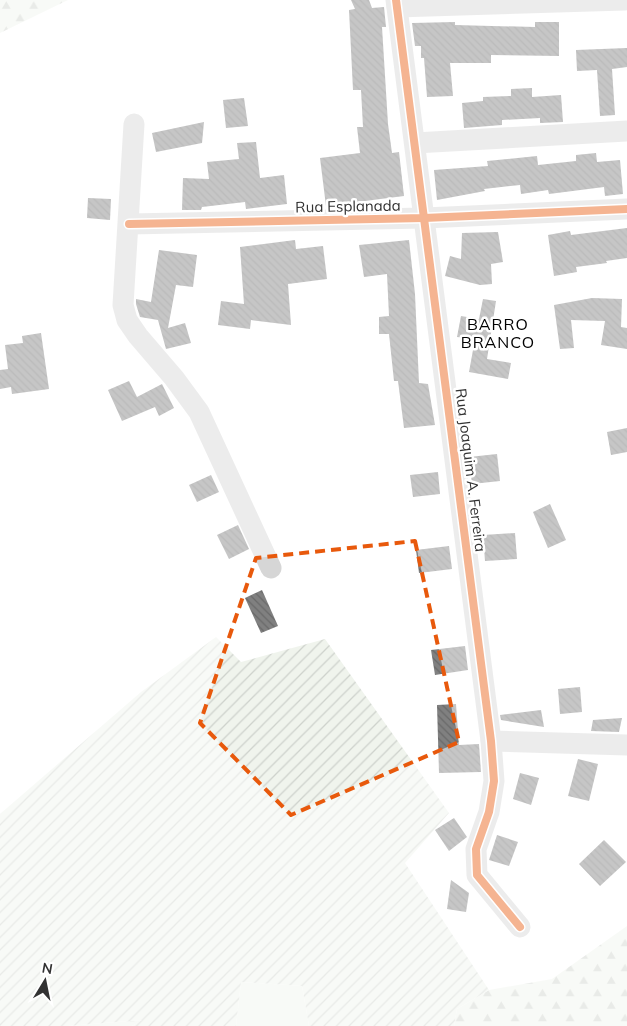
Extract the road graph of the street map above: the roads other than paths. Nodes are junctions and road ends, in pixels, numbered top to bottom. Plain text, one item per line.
1 (625, 0) edge
2 (397, 3) edge
3 (134, 124) dead end
4 (627, 131) edge
5 (415, 143) junction
6 (627, 209) edge
7 (424, 218) junction
8 (129, 224) junction
9 (271, 568) dead end
10 (491, 741) junction
11 (627, 745) edge
12 (520, 927) dead end

1 - 2 street
2 - 5 street, Rua Joaquim A. Ferreira
3 - 8 street
4 - 5 street
5 - 7 street, Rua Joaquim A. Ferreira
6 - 7 street, Rua Esplanada
7 - 8 street, Rua Esplanada
7 - 10 street, Rua Joaquim A. Ferreira
8 - 9 street
10 - 11 street
10 - 12 street, Rua Joaquim A. Ferreira

